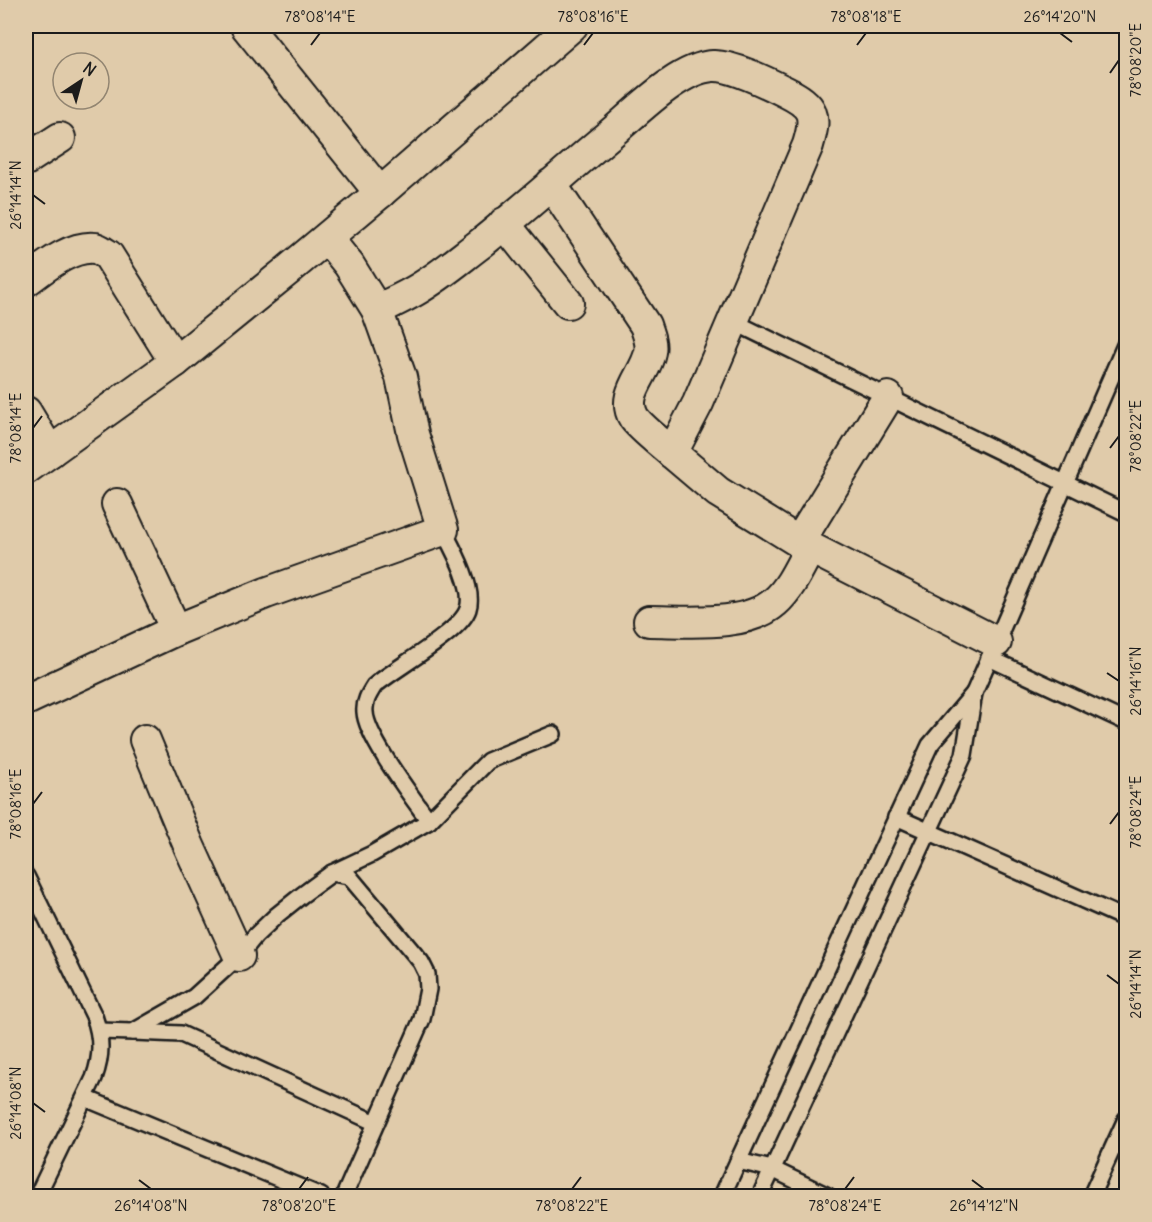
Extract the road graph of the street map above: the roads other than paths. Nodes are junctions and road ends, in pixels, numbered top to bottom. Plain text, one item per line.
1 (246, 26) edge
2 (572, 26) edge
3 (60, 138) dead end
4 (26, 160) edge
5 (551, 184) junction
6 (380, 194) junction
7 (504, 223) junction
8 (327, 238) junction
9 (26, 281) edge
10 (567, 303) dead end
11 (377, 310) junction
12 (732, 321) junction
13 (1126, 343) edge
14 (175, 362) junction
15 (888, 397) junction
16 (26, 412) edge
17 (50, 452) junction
18 (672, 453) junction
19 (26, 469) edge
20 (1066, 484) junction
21 (117, 504) dead end
22 (1126, 513) edge
23 (443, 530) junction
24 (804, 545) junction
25 (649, 621) dead end
26 (176, 630) junction
27 (993, 650) junction
28 (974, 693) junction
29 (26, 700) edge
30 (1126, 722) edge
31 (553, 734) dead end
32 (145, 741) dead end
33 (896, 818) junction
34 (429, 821) junction
35 (930, 832) junction
36 (332, 873) junction
37 (26, 876) edge
38 (1126, 919) edge
39 (239, 956) junction
40 (99, 1031) junction
41 (133, 1032) junction
42 (85, 1098) junction
43 (1126, 1119) edge
44 (376, 1123) junction
45 (738, 1161) junction
46 (772, 1169) junction
47 (37, 1197) edge
48 (321, 1197) edge
49 (344, 1197) edge
50 (722, 1197) edge
51 (760, 1197) edge
52 (828, 1197) edge
53 (1091, 1197) edge

1 - 6 street
2 - 6 street
3 - 4 street
5 - 7 street
5 - 12 street
5 - 18 street
6 - 8 street
7 - 10 street
7 - 11 street
8 - 11 street
8 - 14 street
9 - 14 street
11 - 23 street
12 - 15 lane
12 - 18 street
13 - 20 lane
14 - 17 street
15 - 20 lane
15 - 24 street
16 - 17 street
17 - 19 street
18 - 24 street
20 - 22 lane
20 - 27 lane
21 - 26 street
23 - 26 street
23 - 34 lane
24 - 25 street
24 - 27 street
26 - 29 street
27 - 28 lane
27 - 30 lane
28 - 33 lane
28 - 35 lane
31 - 34 lane
32 - 39 street
33 - 35 lane
33 - 45 lane
34 - 36 lane
35 - 38 lane
35 - 46 lane
36 - 39 lane
36 - 44 lane
37 - 40 lane
39 - 41 lane
40 - 41 lane
40 - 42 lane
41 - 44 lane
42 - 47 lane
42 - 48 lane
43 - 53 lane
44 - 49 lane
45 - 46 lane
45 - 50 lane
46 - 51 lane
46 - 52 lane

